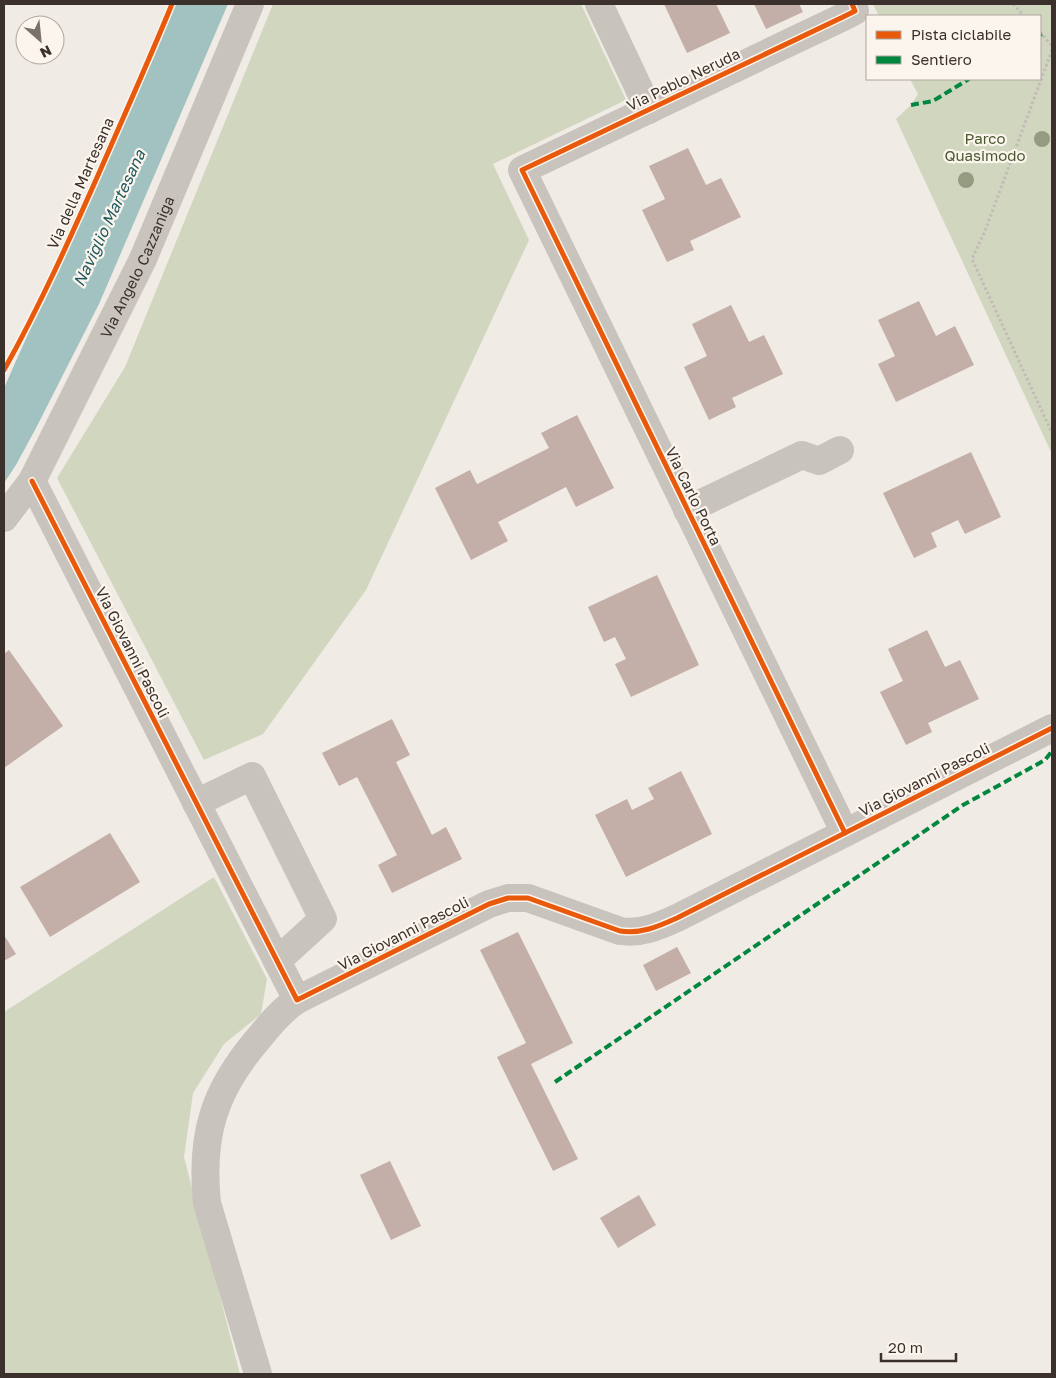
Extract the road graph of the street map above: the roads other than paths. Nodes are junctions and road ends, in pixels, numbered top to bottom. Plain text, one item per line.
1 (250, 4) edge
2 (599, 4) edge
3 (854, 7) edge
4 (649, 110) junction
5 (522, 170) joint
6 (840, 450) dead end
7 (32, 481) junction
8 (687, 510) junction
9 (4, 518) edge
10 (1052, 728) edge
11 (196, 803) junction
12 (845, 833) junction
13 (277, 961) junction
14 (297, 1000) junction
15 (258, 1374) edge

1 - 7 street, Via Angelo Cazzaniga
2 - 4 street
3 - 4 street, Via Pablo Neruda
4 - 5 street, Via Pablo Neruda
5 - 8 street, Via Carlo Porta
6 - 8 street, Via Carlo Porta
7 - 9 street, Via Angelo Cazzaniga
7 - 11 street, Via Giovanni Pascoli
8 - 12 street, Via Carlo Porta
10 - 12 street, Via Giovanni Pascoli
11 - 13 street, Via Giovanni Pascoli
11 - 13 street
12 - 14 street, Via Giovanni Pascoli
13 - 14 street, Via Giovanni Pascoli
14 - 15 street

